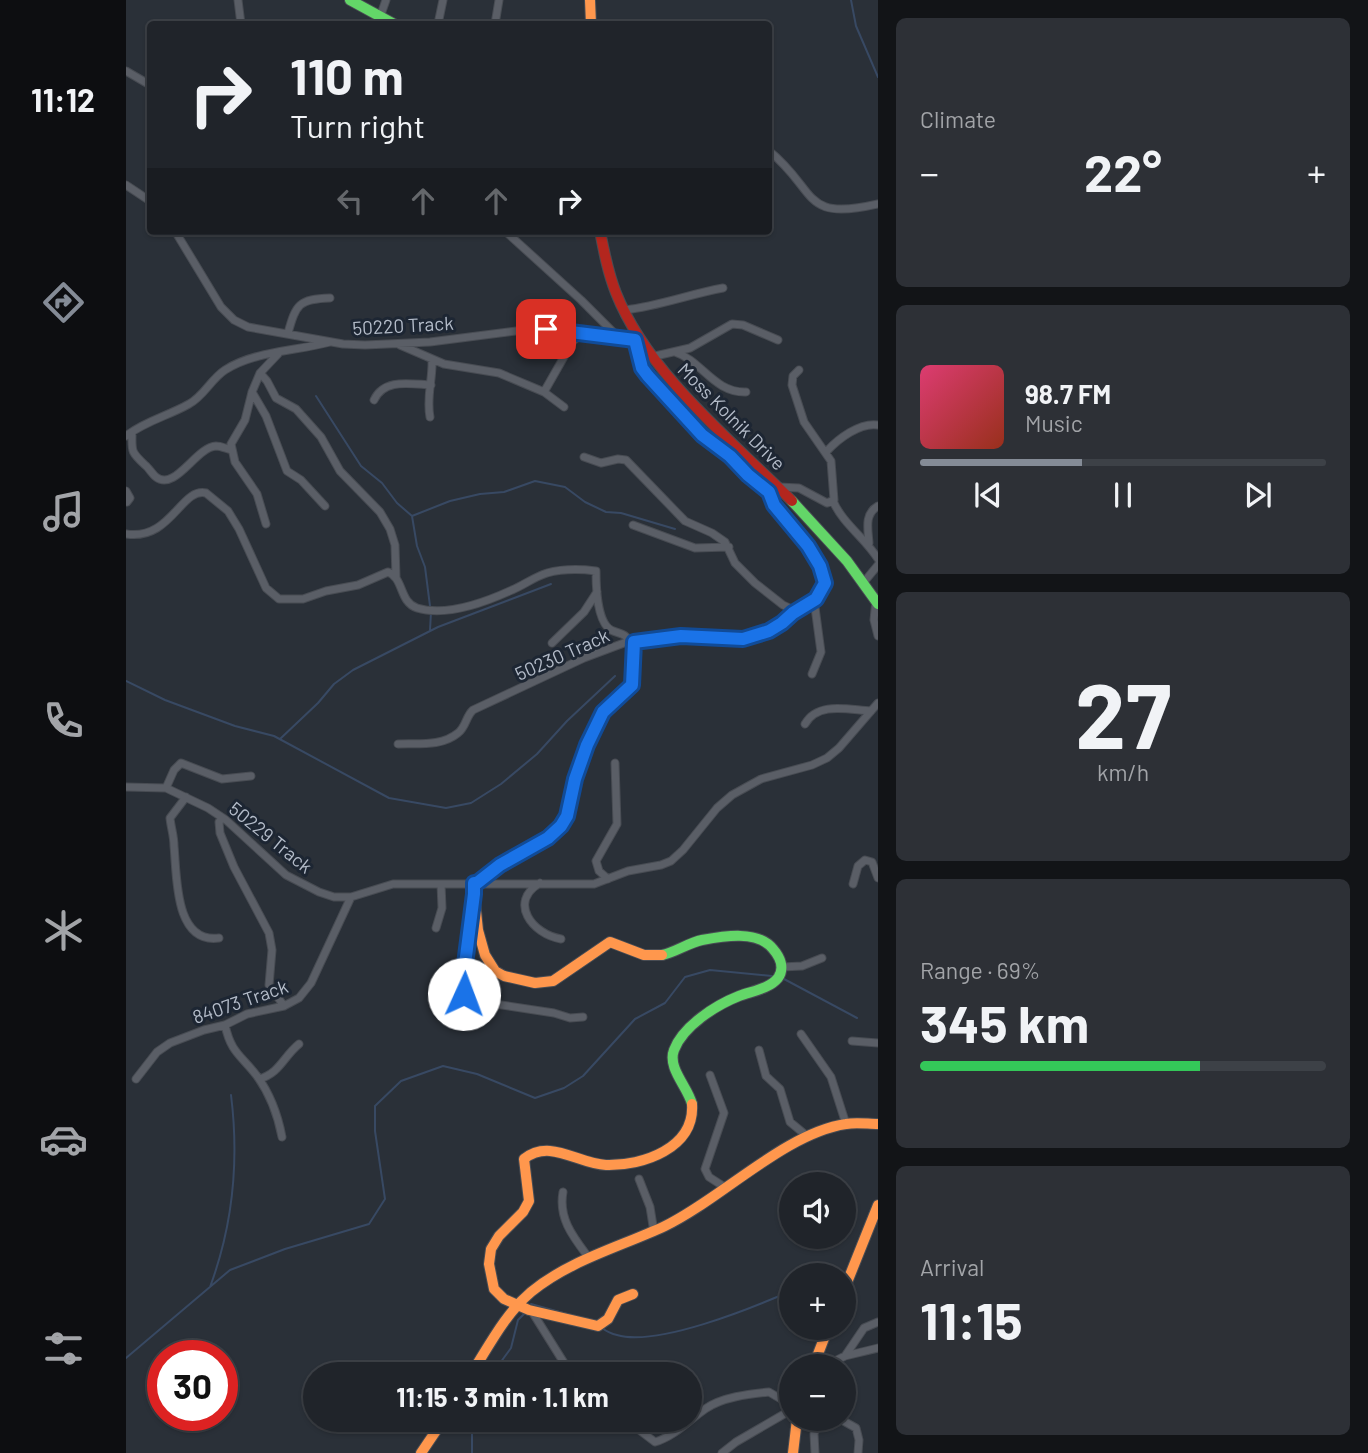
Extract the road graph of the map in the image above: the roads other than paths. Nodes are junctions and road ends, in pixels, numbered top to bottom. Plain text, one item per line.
1 (238, 0) edge
2 (350, 0) edge
3 (386, 0) edge
4 (443, 0) edge
5 (499, 0) edge
6 (590, 0) edge
7 (239, 13) junction
8 (380, 17) junction
9 (236, 21) edge
10 (240, 21) edge
11 (388, 21) edge
12 (439, 21) edge
13 (496, 21) edge
14 (591, 21) edge
15 (126, 71) edge
16 (147, 83) edge
17 (772, 154) edge
18 (126, 185) edge
19 (147, 199) edge
20 (878, 204) edge
21 (177, 235) edge
22 (509, 235) edge
23 (601, 235) edge
24 (723, 288) dead end
25 (330, 298) dead end
26 (625, 310) junction
27 (288, 333) junction
28 (581, 334) junction
29 (620, 339) junction
30 (778, 340) dead end
31 (638, 341) junction
32 (333, 342) junction
33 (399, 344) junction
34 (675, 352) junction
35 (278, 353) junction
36 (651, 357) junction
37 (432, 359) junction
38 (799, 370) dead end
39 (260, 373) junction
40 (430, 385) junction
41 (252, 392) junction
42 (544, 392) junction
43 (746, 392) dead end
44 (374, 400) dead end
45 (564, 407) dead end
46 (430, 416) dead end
47 (878, 425) edge
48 (129, 434) edge
49 (232, 450) junction
50 (827, 451) junction
51 (584, 457) dead end
52 (773, 487) junction
53 (126, 491) edge
54 (833, 501) junction
55 (127, 502) edge
56 (325, 506) dead end
57 (878, 506) edge
58 (266, 524) dead end
59 (633, 525) dead end
60 (126, 534) edge
61 (869, 544) junction
62 (729, 547) junction
63 (878, 559) edge
64 (878, 565) edge
65 (396, 577) junction
66 (867, 579) junction
67 (878, 579) edge
68 (597, 592) junction
69 (814, 600) junction
70 (877, 602) edge
71 (796, 611) junction
72 (878, 636) edge
73 (632, 642) junction
74 (552, 643) dead end
75 (812, 674) dead end
76 (878, 703) edge
77 (871, 711) junction
78 (805, 724) dead end
79 (398, 744) dead end
80 (615, 763) dead end
81 (251, 776) dead end
82 (126, 787) edge
83 (166, 788) junction
84 (186, 797) junction
85 (222, 818) junction
86 (878, 878) edge
87 (608, 879) junction
88 (540, 883) junction
89 (441, 884) junction
90 (853, 884) dead end
91 (475, 887) junction
92 (351, 897) junction
93 (436, 928) dead end
94 (219, 938) dead end
95 (561, 939) dead end
96 (822, 958) dead end
97 (782, 967) junction
98 (284, 1006) junction
99 (583, 1017) dead end
100 (225, 1026) junction
101 (801, 1034) dead end
102 (852, 1041) dead end
103 (878, 1043) edge
104 (299, 1044) dead end
105 (759, 1050) dead end
106 (710, 1075) dead end
107 (136, 1079) dead end
108 (259, 1079) junction
109 (846, 1124) junction
110 (878, 1125) edge
111 (807, 1136) junction
112 (282, 1138) dead end
113 (639, 1179) dead end
114 (726, 1188) junction
115 (563, 1192) dead end
116 (878, 1205) edge
117 (654, 1232) junction
118 (589, 1258) junction
119 (855, 1263) edge
120 (633, 1294) dead end
121 (519, 1305) junction
122 (531, 1309) junction
123 (878, 1321) edge
124 (878, 1348) edge
125 (846, 1354) edge
126 (853, 1354) edge
127 (478, 1362) edge
128 (564, 1362) edge
129 (779, 1399) edge
130 (702, 1412) edge
131 (779, 1415) edge
132 (856, 1428) edge
133 (796, 1431) edge
134 (815, 1431) edge
135 (435, 1432) edge
136 (644, 1432) edge
137 (672, 1432) edge
138 (421, 1453) edge
139 (722, 1453) edge
140 (793, 1453) edge
141 (814, 1453) edge
142 (858, 1453) edge

1 - 7 street
2 - 8 street
3 - 8 street
4 - 12 street
5 - 13 street
6 - 14 street
7 - 9 street
7 - 10 street
8 - 11 street
15 - 16 street
17 - 20 street
18 - 19 street
21 - 27 street, 50220 Track
22 - 29 street
23 - 26 street, Moss Kolnik Drive
24 - 26 street
25 - 27 street
26 - 31 street, Moss Kolnik Drive
27 - 32 street, 50220 Track
28 - 29 street, 50220 Track
28 - 33 street, 50220 Track
28 - 42 street
29 - 31 street, 50220 Track
30 - 34 street
31 - 36 street, Moss Kolnik Drive
31 - 52 street
32 - 33 street, 50220 Track
32 - 35 street
33 - 37 street
34 - 36 street
34 - 43 street
35 - 39 street
35 - 48 street
36 - 52 street, Moss Kolnik Drive
37 - 40 street
37 - 42 street
38 - 50 street
39 - 41 street
39 - 65 street
40 - 44 street
40 - 46 street
41 - 49 street
41 - 56 street
42 - 45 street
47 - 50 street
48 - 49 street
49 - 58 street
50 - 54 street
51 - 62 street
52 - 54 street
52 - 66 street, Moss Kolnik Drive
52 - 69 street
53 - 55 street
54 - 61 street
57 - 61 street
59 - 62 street
60 - 65 street
61 - 63 street
62 - 71 street
64 - 66 street
65 - 68 street
66 - 67 street
66 - 70 street, Moss Kolnik Drive
68 - 73 street
68 - 74 street
69 - 71 street, 50230 Track
69 - 75 street
70 - 72 street
71 - 73 street, 50230 Track
73 - 79 street, 50230 Track
73 - 91 street
76 - 77 street, 50229 Track
77 - 78 street
77 - 87 street, 50229 Track
80 - 87 street
81 - 83 street
82 - 83 street, 50229 Track
83 - 84 street, 50229 Track
84 - 85 street, 50229 Track
84 - 94 street
85 - 92 street, 50229 Track
85 - 98 street
86 - 90 street
87 - 88 street, 50229 Track
88 - 91 street, 50229 Track
88 - 95 street
89 - 91 street, 50229 Track
89 - 92 street, 50229 Track
89 - 93 street
91 - 97 street
91 - 99 street
92 - 98 street, 84073 Track
96 - 97 street
97 - 121 street
98 - 100 street, 84073 Track
100 - 107 street, 84073 Track
100 - 108 street
101 - 109 street
102 - 103 street
104 - 108 street
105 - 111 street
106 - 114 street
108 - 112 street
109 - 110 street
109 - 111 street
111 - 114 street
113 - 117 street
114 - 117 street
115 - 118 street
116 - 119 street
117 - 118 street
118 - 121 street
120 - 122 street
121 - 122 street
121 - 127 street
122 - 128 street
123 - 125 street
124 - 126 street
129 - 130 street
131 - 139 street
132 - 142 street
133 - 140 street
134 - 141 street
135 - 138 street
136 - 137 street

